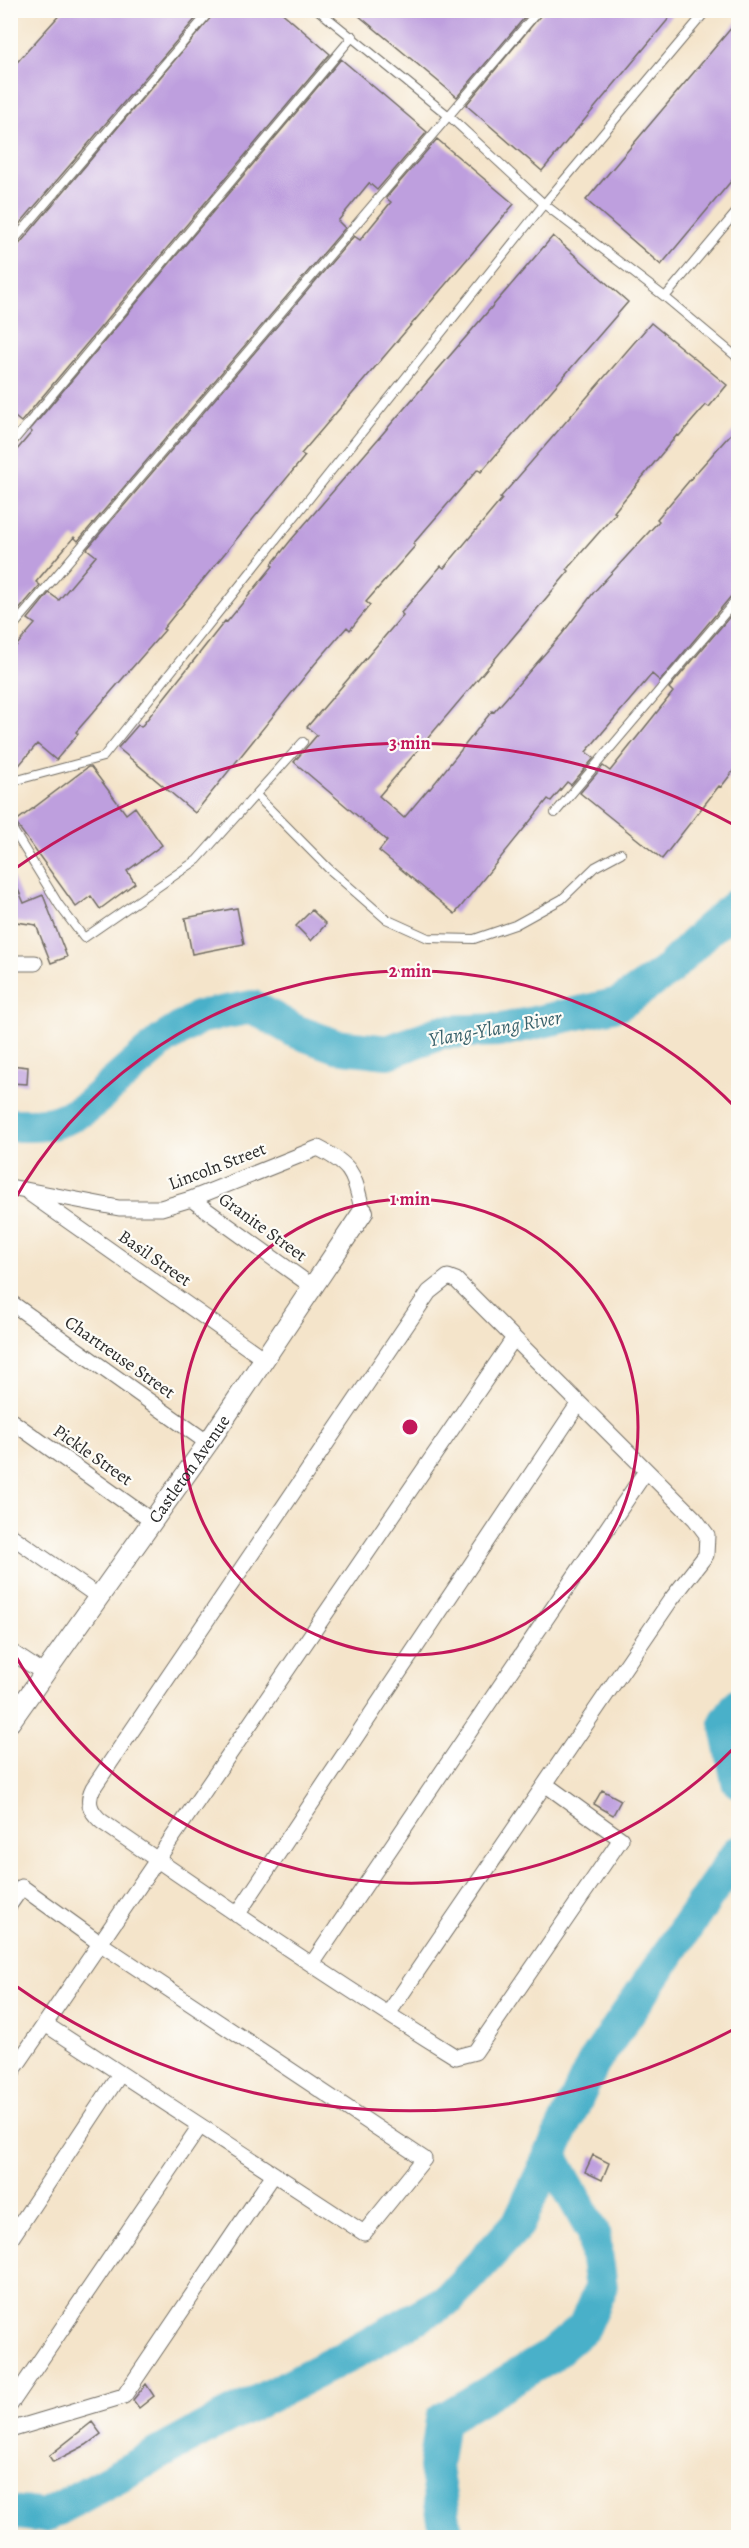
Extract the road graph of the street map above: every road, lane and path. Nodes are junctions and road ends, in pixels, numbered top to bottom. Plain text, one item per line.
1 (211, 10) edge
2 (318, 10) edge
3 (539, 10) edge
4 (707, 10) edge
5 (353, 36) junction
6 (450, 117) junction
7 (544, 204) junction
8 (738, 210) edge
9 (10, 245) edge
10 (665, 297) junction
11 (738, 358) edge
12 (10, 445) edge
13 (738, 598) edge
14 (10, 630) edge
15 (303, 742) dead end
16 (10, 782) edge
17 (256, 795) junction
18 (555, 813) dead end
19 (10, 825) edge
20 (621, 853) dead end
21 (10, 963) edge
22 (35, 963) dead end
23 (17, 1188) edge
24 (191, 1199) junction
25 (363, 1212) joint
26 (313, 1287) junction
27 (10, 1302) edge
28 (514, 1338) junction
29 (264, 1359) junction
30 (579, 1403) junction
31 (10, 1420) edge
32 (208, 1443) junction
33 (646, 1470) junction
34 (152, 1521) junction
35 (10, 1534) edge
36 (99, 1597) junction
37 (10, 1651) edge
38 (45, 1674) junction
39 (10, 1722) edge
40 (545, 1784) junction
41 (158, 1860) junction
42 (10, 1904) edge
43 (237, 1915) junction
44 (101, 1944) junction
45 (312, 1964) junction
46 (388, 2014) junction
47 (45, 2024) junction
48 (120, 2073) junction
49 (10, 2075) edge
50 (200, 2126) junction
51 (274, 2174) junction
52 (10, 2240) edge
53 (10, 2405) edge
54 (10, 2430) edge

1 - 9 lane
2 - 5 lane
3 - 6 lane
4 - 7 lane
5 - 6 lane
5 - 12 lane
6 - 7 lane
6 - 14 lane
7 - 10 lane
7 - 16 lane
8 - 10 lane
10 - 11 lane
13 - 18 lane
15 - 17 lane
17 - 19 lane
17 - 20 lane
21 - 22 street
23 - 24 street, Lincoln Street
23 - 29 street, Basil Street
24 - 25 street, Lincoln Street
24 - 26 street, Granite Street
25 - 26 street, Castleton Avenue
26 - 29 street, Castleton Avenue
27 - 32 street, Chartreuse Street
28 - 30 street
28 - 41 street
28 - 41 street
29 - 32 street, Castleton Avenue
30 - 33 street
30 - 43 street
31 - 34 street, Pickle Street
32 - 34 street, Castleton Avenue
33 - 40 street
33 - 45 street
34 - 36 street, Castleton Avenue
35 - 36 street
36 - 38 street, Castleton Avenue
37 - 38 street
38 - 39 street, Castleton Avenue
40 - 46 street
40 - 46 street
41 - 43 street
41 - 44 street
42 - 44 street
43 - 45 street
44 - 47 street
44 - 51 street
45 - 46 street
47 - 48 street
47 - 49 street
48 - 50 street
48 - 52 street
50 - 51 street
50 - 53 street
51 - 54 street

